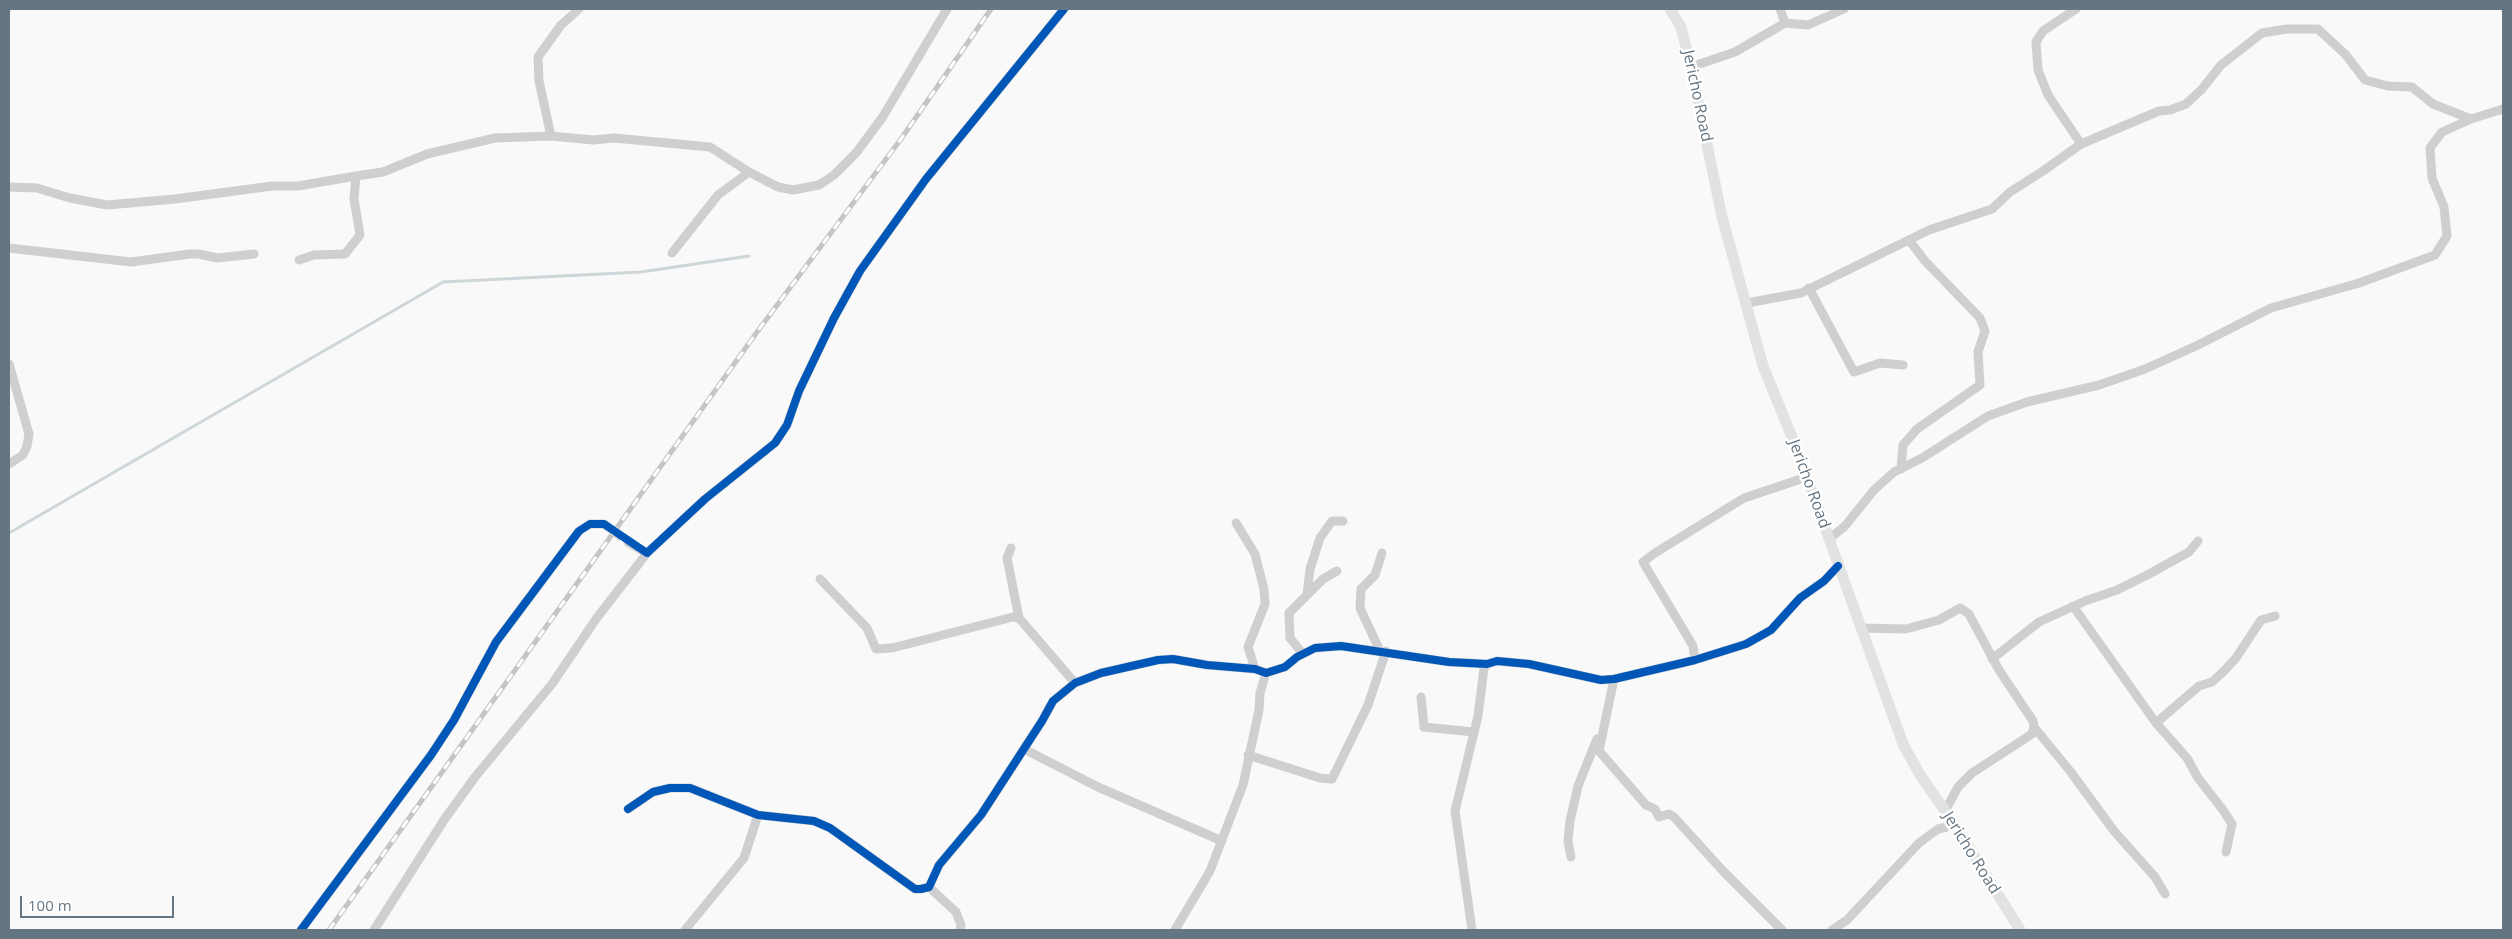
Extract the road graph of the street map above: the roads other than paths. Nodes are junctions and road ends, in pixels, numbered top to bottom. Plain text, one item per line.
1 (579, 9) edge
2 (947, 9) edge
3 (1064, 9) edge
4 (1670, 9) edge
5 (1780, 9) edge
6 (1844, 9) edge
7 (2076, 9) edge
8 (1785, 23) junction
9 (1691, 67) junction
10 (2503, 109) edge
11 (2471, 119) junction
12 (551, 136) junction
13 (2081, 144) junction
14 (749, 172) junction
15 (356, 176) junction
16 (9, 186) edge
17 (1909, 240) junction
18 (9, 248) edge
19 (672, 253) dead end
20 (254, 254) dead end
21 (299, 260) dead end
22 (1809, 288) junction
23 (1747, 304) junction
24 (9, 364) edge
25 (1903, 365) dead end
26 (9, 464) edge
27 (1902, 469) junction
28 (1807, 477) junction
29 (1343, 521) dead end
30 (1236, 522) dead end
31 (604, 524) dead end
32 (1829, 540) junction
33 (2198, 541) dead end
34 (629, 543) tunnel mouth
35 (1011, 548) dead end
36 (647, 553) junction
37 (1382, 553) dead end
38 (1838, 566) junction
39 (1337, 571) dead end
40 (820, 580) dead end
41 (1307, 594) junction
42 (2073, 606) junction
43 (2274, 616) dead end
44 (1019, 618) junction
45 (1861, 628) junction
46 (1383, 651) junction
47 (1303, 654) junction
48 (1992, 659) junction
49 (1695, 660) junction
50 (1487, 664) junction
51 (1255, 669) junction
52 (1266, 673) junction
53 (1614, 679) junction
54 (1075, 683) junction
55 (1421, 698) dead end
56 (1605, 721) junction
57 (2156, 723) junction
58 (2034, 728) junction
59 (1474, 732) junction
60 (1024, 749) junction
61 (1248, 756) junction
62 (628, 809) dead end
63 (1945, 811) junction
64 (758, 815) junction
65 (1955, 825) junction
66 (1222, 841) junction
67 (2226, 852) dead end
68 (1571, 857) dead end
69 (929, 887) junction
70 (2165, 894) dead end
71 (301, 930) edge
72 (374, 930) edge
73 (685, 930) edge
74 (960, 930) edge
75 (1175, 930) edge
76 (1472, 930) edge
77 (1782, 930) edge
78 (1832, 930) edge
79 (2020, 930) edge

1 - 12 street
2 - 14 street
3 - 36 street
4 - 9 street, Jericho Road
5 - 8 street
6 - 8 street
7 - 13 street
8 - 9 street
9 - 23 street, Jericho Road
10 - 11 street
11 - 13 street
11 - 27 street
12 - 14 street
12 - 15 street
13 - 17 street
14 - 19 street
15 - 16 street
15 - 21 street
17 - 22 street
17 - 27 street
18 - 20 street
22 - 23 street
22 - 25 street
23 - 28 street, Jericho Road
24 - 26 street
27 - 32 street
28 - 32 street, Jericho Road
28 - 49 street
29 - 41 street
30 - 51 street
31 - 71 street
32 - 38 street, Jericho Road
33 - 42 street
34 - 36 street
35 - 44 street
36 - 72 street
37 - 46 street
38 - 45 street, Jericho Road
38 - 49 street
39 - 41 street
40 - 44 street
41 - 47 street
42 - 48 street
42 - 57 street
43 - 57 street
44 - 54 street
45 - 48 street
45 - 63 street, Jericho Road
46 - 47 street
46 - 50 street
46 - 61 street
47 - 52 street
48 - 58 street
49 - 53 street
50 - 53 street
50 - 59 street
51 - 52 street
51 - 54 street
52 - 61 street
53 - 56 street
54 - 60 street
55 - 59 street
56 - 68 street
56 - 77 street
57 - 67 street
58 - 63 street
58 - 70 street
59 - 76 street
60 - 66 street
60 - 69 street
61 - 66 street
62 - 64 street
63 - 65 street, Jericho Road
64 - 69 street
64 - 73 street
65 - 78 street
65 - 79 street, Jericho Road
66 - 75 street
69 - 74 street

